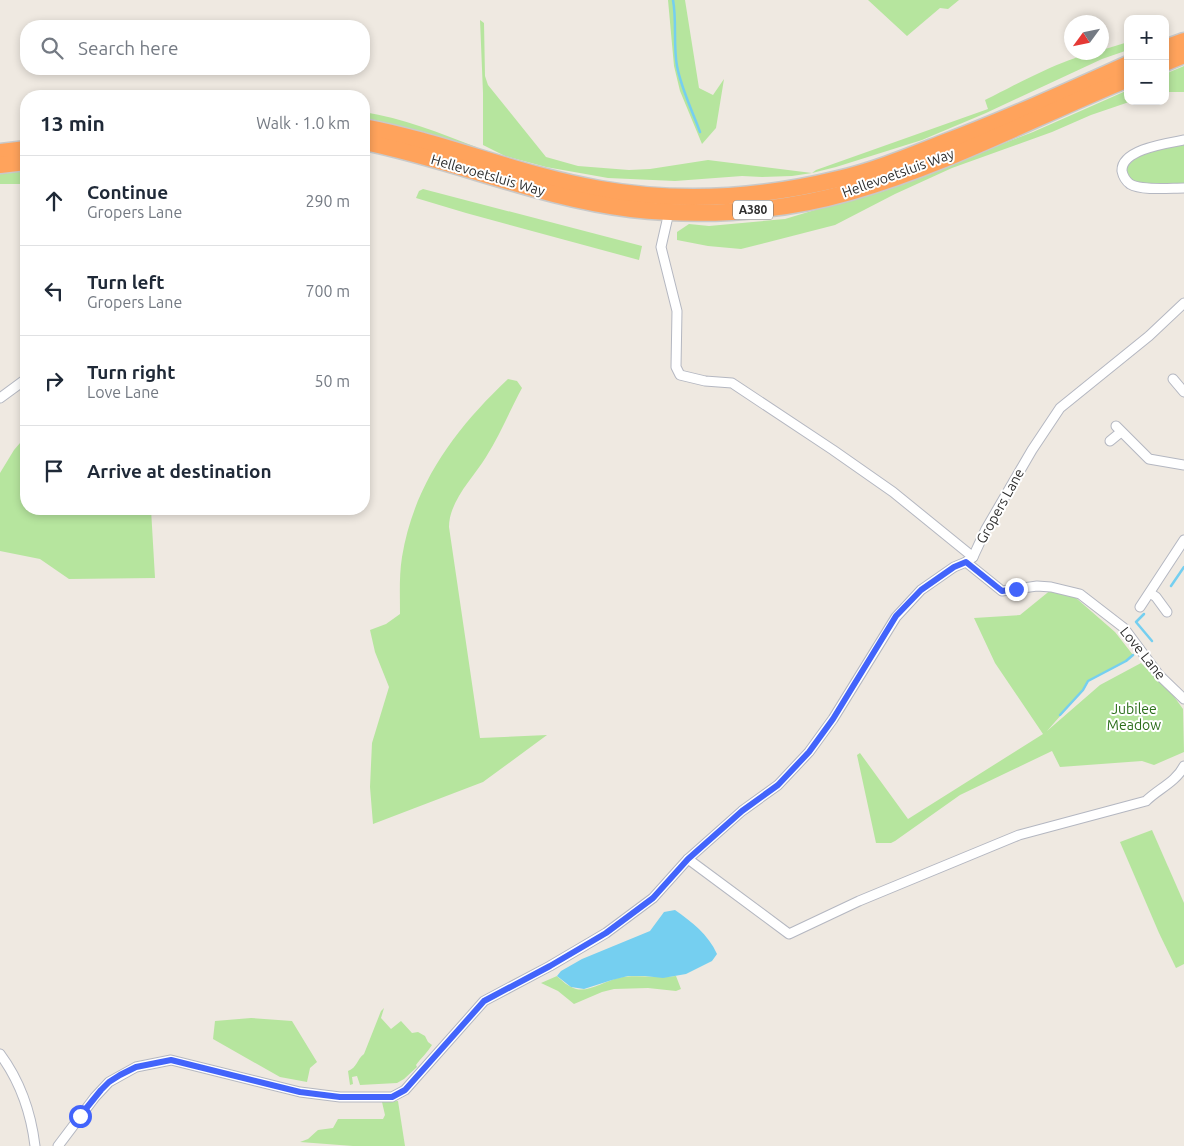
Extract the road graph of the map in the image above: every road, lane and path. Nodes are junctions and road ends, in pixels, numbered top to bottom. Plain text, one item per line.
1 (1184, 41) edge
2 (1169, 47) edge
3 (1184, 55) edge
4 (1169, 61) edge
5 (1124, 66) edge
6 (1124, 81) edge
7 (370, 128) edge
8 (1184, 140) edge
9 (370, 143) edge
10 (20, 149) edge
11 (0, 152) edge
12 (20, 163) edge
13 (0, 165) edge
14 (1184, 188) edge
15 (669, 212) junction
16 (1184, 303) edge
17 (1175, 311) dead end
18 (20, 383) edge
19 (0, 398) edge
20 (1110, 441) dead end
21 (1184, 465) edge
22 (1184, 540) edge
23 (969, 560) junction
24 (1150, 593) junction
25 (1140, 607) dead end
26 (1168, 612) dead end
27 (1184, 699) edge
28 (1184, 766) edge
29 (688, 859) junction
30 (0, 1054) edge
31 (35, 1146) edge
32 (58, 1146) edge

1 - 2 highway
3 - 4 highway
5 - 7 highway, Hellevoetsluis Way / A380
6 - 15 highway, Hellevoetsluis Way / A380
8 - 14 street
9 - 15 highway, Hellevoetsluis Way / A380
10 - 11 highway
12 - 13 highway
15 - 23 street, Love Lane
16 - 17 street
16 - 23 street, Gropers Lane
18 - 19 street
20 - 21 street
22 - 24 street
23 - 27 street, Love Lane
23 - 29 street
24 - 25 street
24 - 26 street
28 - 29 street
29 - 32 street
30 - 31 street

